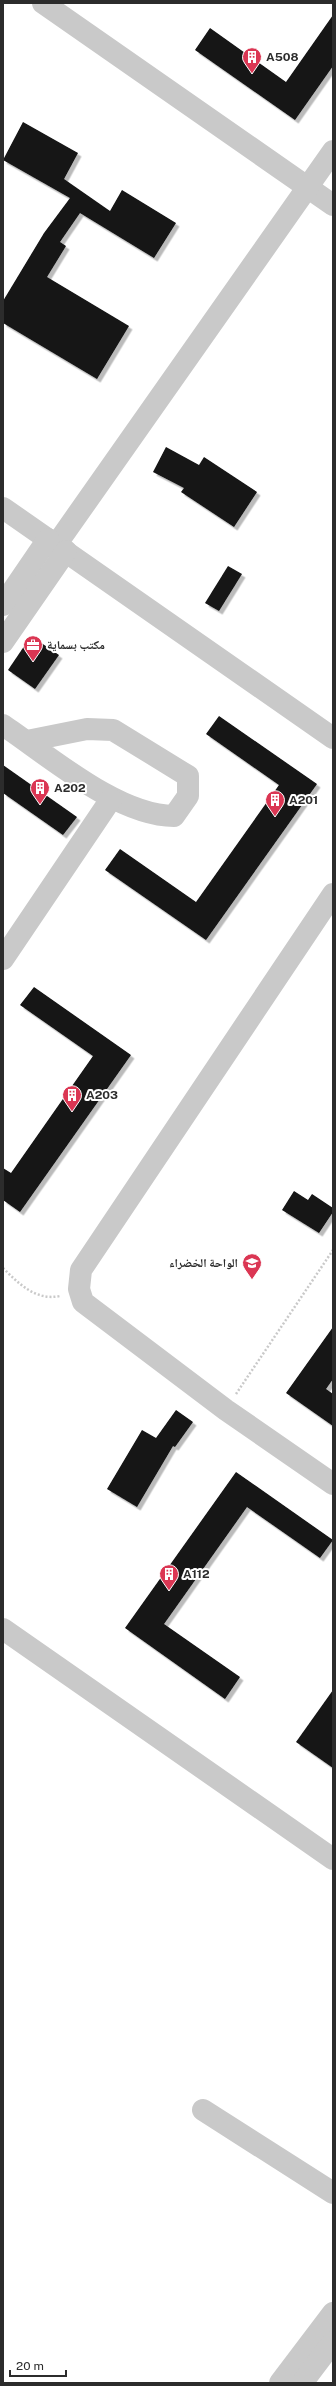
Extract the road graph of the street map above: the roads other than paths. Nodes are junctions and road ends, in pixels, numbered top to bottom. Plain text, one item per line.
1 (43, 3) edge
2 (333, 151) edge
3 (308, 188) junction
4 (333, 205) edge
5 (3, 508) edge
6 (57, 545) junction
7 (3, 605) edge
8 (3, 642) edge
9 (3, 725) edge
10 (333, 738) edge
11 (28, 742) junction
12 (111, 799) junction
13 (333, 894) edge
14 (3, 958) edge
15 (333, 1484) edge
16 (3, 1629) edge
17 (333, 1859) edge
18 (203, 2110) dead end
19 (333, 2193) edge
20 (333, 2313) edge
21 (333, 2342) edge
22 (280, 2383) edge
23 (302, 2383) edge

1 - 3 street
2 - 3 street
3 - 4 street
3 - 6 street
5 - 6 street
6 - 7 street
6 - 8 street
6 - 10 street
9 - 11 street
11 - 12 street
11 - 12 street
12 - 14 street
13 - 15 street
16 - 17 street
18 - 19 street
20 - 22 street
21 - 23 street

